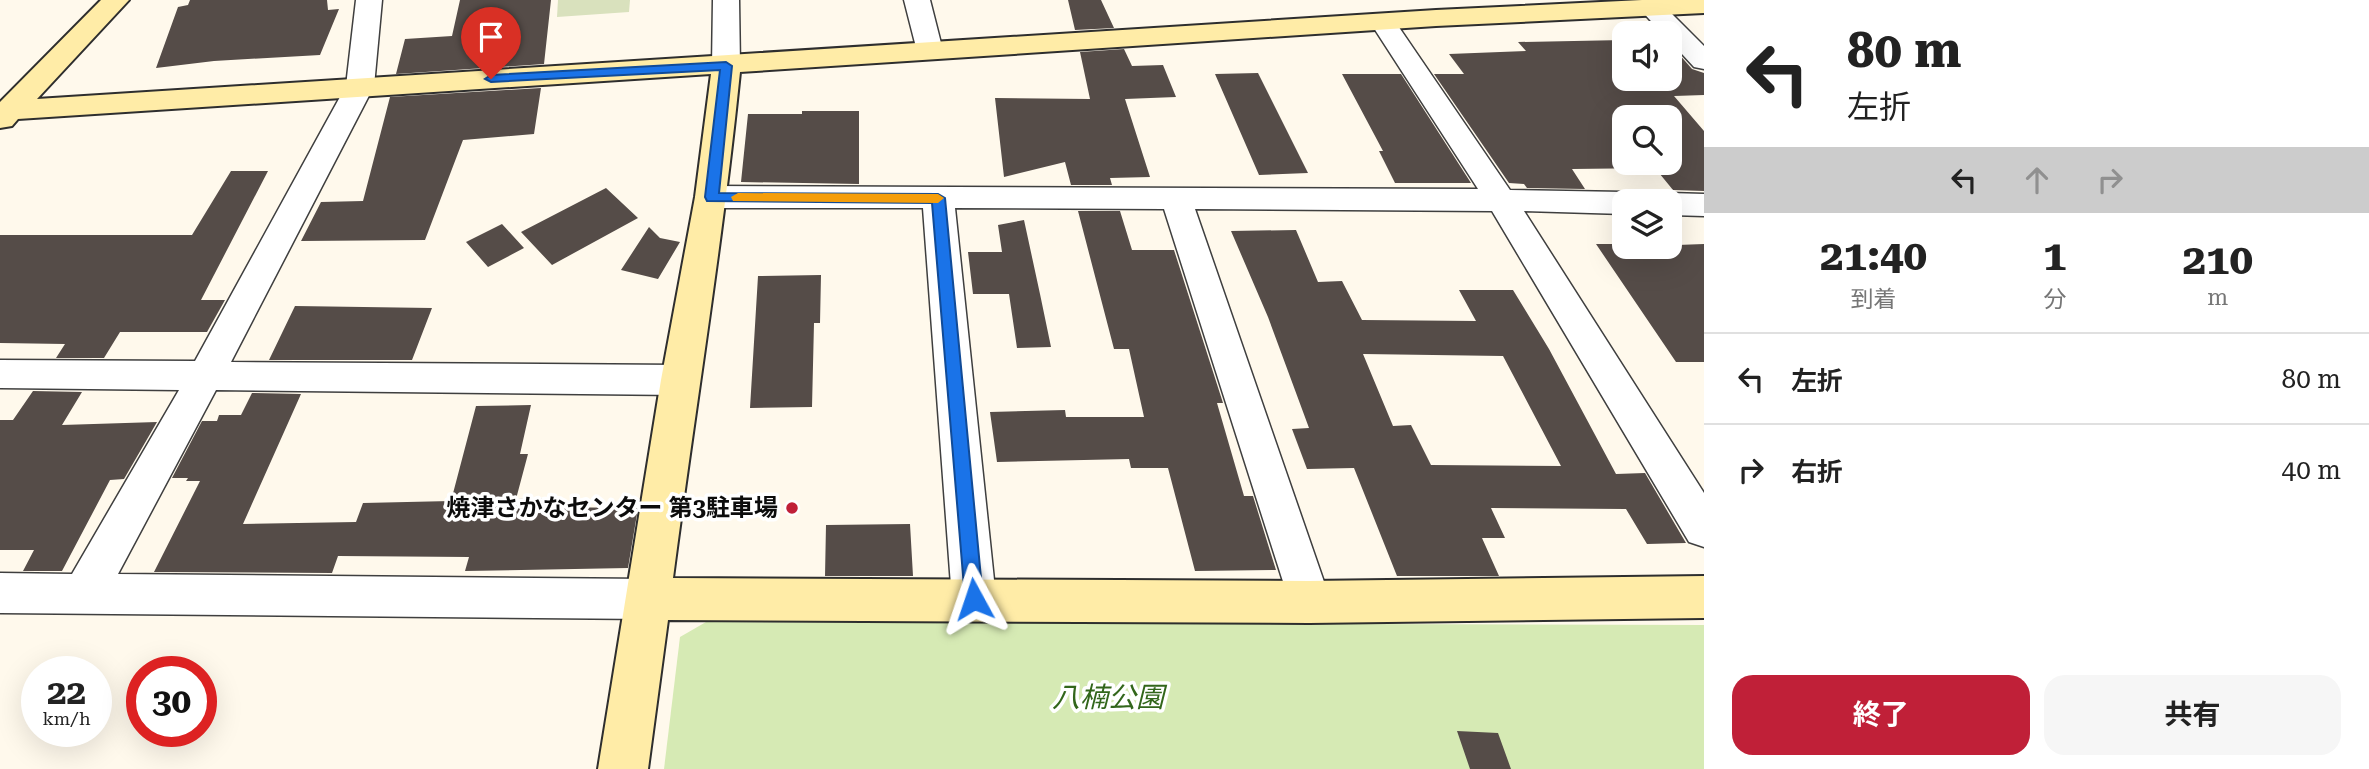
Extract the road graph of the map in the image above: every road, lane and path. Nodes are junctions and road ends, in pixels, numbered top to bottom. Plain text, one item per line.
1 (116, 0) edge
2 (369, 0) edge
3 (726, 0) edge
4 (917, 0) edge
5 (1704, 5) edge
6 (1650, 6) junction
7 (1377, 11) edge
8 (930, 51) junction
9 (1704, 61) edge
10 (726, 66) junction
11 (360, 86) junction
12 (3, 114) edge
13 (711, 197) junction
14 (938, 198) junction
15 (1176, 199) junction
16 (1501, 200) junction
17 (1612, 203) edge
18 (1682, 204) edge
19 (1704, 205) edge
20 (0, 374) edge
21 (206, 375) junction
22 (680, 380) junction
23 (1704, 529) edge
24 (0, 593) edge
25 (84, 594) junction
26 (1704, 597) edge
27 (648, 599) junction
28 (974, 599) junction
29 (1309, 602) junction
30 (623, 769) edge

1 - 12 street
2 - 11 street
3 - 10 street
4 - 8 street
5 - 6 street
6 - 7 street
6 - 9 street
7 - 8 street
7 - 16 street
8 - 10 street
10 - 11 street
10 - 13 street
11 - 12 street
11 - 21 street
13 - 14 street
13 - 22 street
14 - 15 street
14 - 28 street
15 - 16 street
15 - 29 street
16 - 17 street
16 - 23 street
18 - 19 street
20 - 21 street
21 - 22 street
21 - 25 street
22 - 27 street
24 - 25 street
25 - 27 street
26 - 29 street
27 - 28 street
27 - 30 street
28 - 29 street

